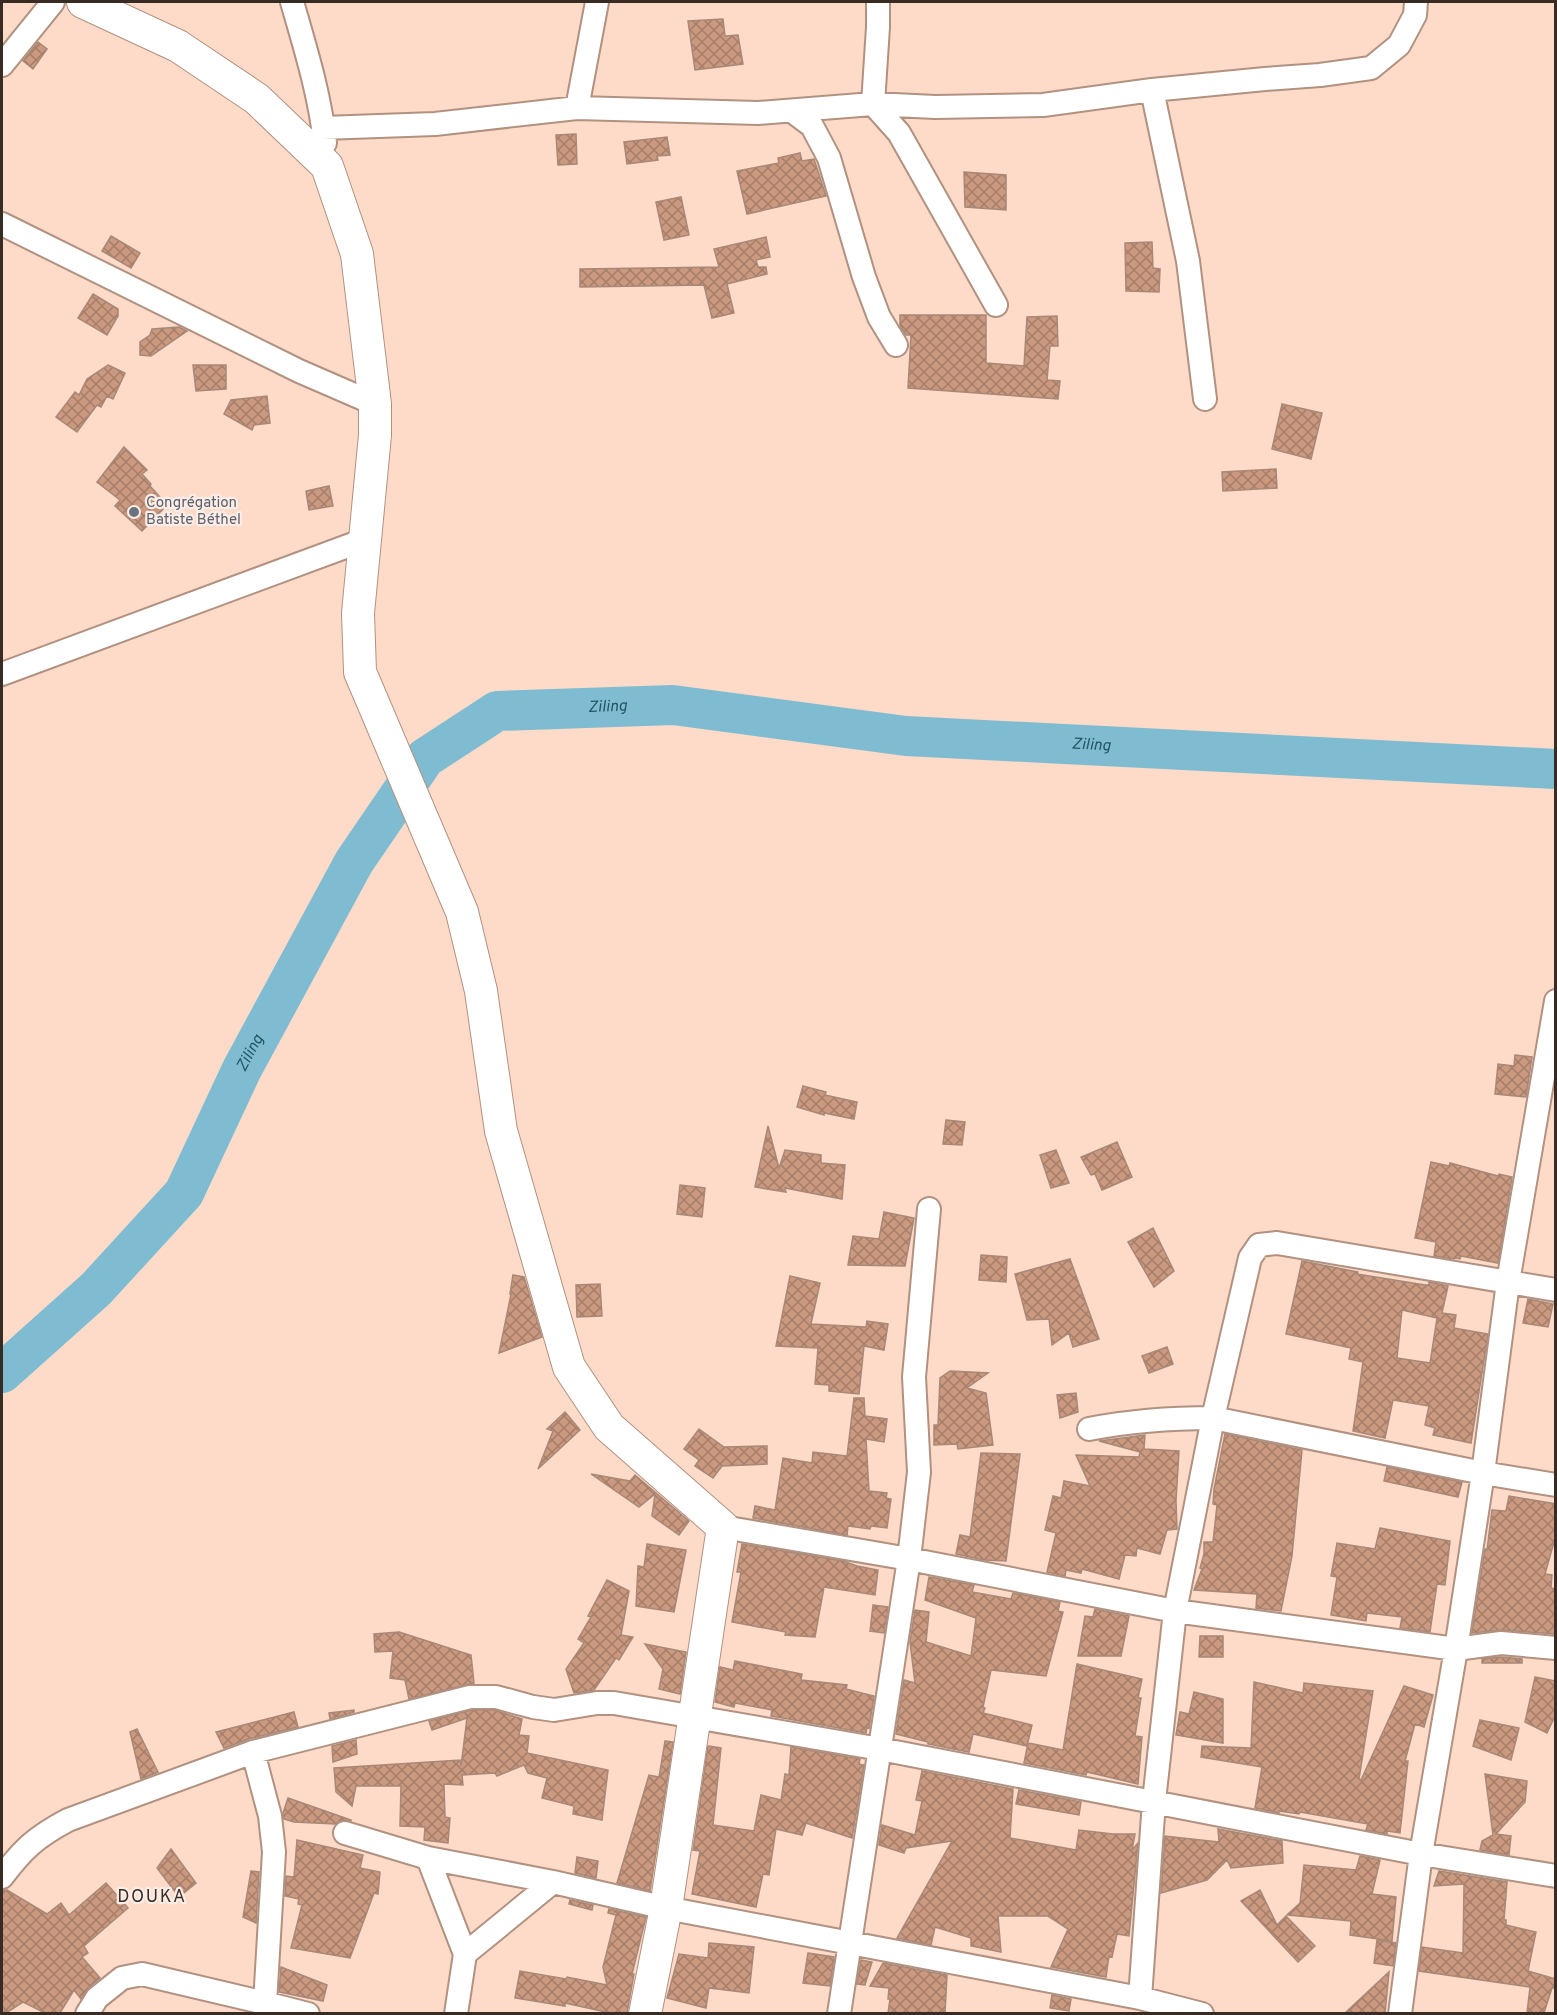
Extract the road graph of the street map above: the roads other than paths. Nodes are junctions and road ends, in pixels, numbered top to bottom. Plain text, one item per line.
1 (53, 2) edge
2 (83, 2) edge
3 (292, 2) edge
4 (597, 2) edge
5 (878, 2) edge
6 (1416, 2) edge
7 (2, 65) edge
8 (1152, 90) junction
9 (873, 104) junction
10 (577, 108) junction
11 (792, 111) junction
12 (323, 128) junction
13 (327, 166) junction
14 (2, 224) edge
15 (996, 305) dead end
16 (896, 345) dead end
17 (1205, 399) dead end
18 (375, 404) junction
19 (364, 540) junction
20 (2, 674) edge
21 (1556, 1001) edge
22 (929, 1209) dead end
23 (1508, 1282) junction
24 (1556, 1290) edge
25 (1213, 1418) junction
26 (1089, 1429) dead end
27 (1483, 1473) junction
28 (1556, 1485) edge
29 (723, 1527) junction
30 (909, 1559) junction
31 (1175, 1611) junction
32 (1556, 1648) edge
33 (1456, 1649) junction
34 (695, 1718) junction
35 (880, 1749) junction
36 (253, 1752) junction
37 (1154, 1801) junction
38 (345, 1833) dead end
39 (11, 1854) edge
40 (1420, 1854) junction
41 (428, 1858) junction
42 (1556, 1876) edge
43 (2, 1877) edge
44 (553, 1882) junction
45 (666, 1908) junction
46 (849, 1944) junction
47 (465, 1954) junction
48 (1140, 1998) junction
49 (264, 2008) edge
50 (87, 2013) edge
51 (308, 2013) edge
52 (456, 2013) edge
53 (645, 2013) edge
54 (839, 2013) edge
55 (1202, 2013) edge
56 (1400, 2013) edge

1 - 7 street
2 - 13 main road
3 - 12 street
4 - 10 street
5 - 9 street
6 - 8 street
8 - 9 street
8 - 17 street
9 - 11 street
9 - 15 street
10 - 11 street
10 - 12 street
11 - 16 street
12 - 13 street
13 - 18 main road
14 - 18 street
18 - 19 main road
19 - 20 street
19 - 29 main road
21 - 23 street
22 - 30 street
23 - 24 street
23 - 25 street
23 - 27 street
25 - 26 street
25 - 27 street
25 - 31 street
27 - 28 street
27 - 33 street
29 - 30 street
29 - 34 main road
30 - 31 street
30 - 35 street
31 - 33 street
31 - 37 street
32 - 33 street
33 - 40 street
34 - 35 street
34 - 36 street
34 - 45 main road
35 - 37 street
35 - 46 street
36 - 39 street
36 - 49 street
37 - 40 street
37 - 48 street
38 - 41 street
39 - 43 street
40 - 42 street
40 - 56 street
41 - 44 street
41 - 47 street
44 - 45 street
44 - 47 street
45 - 46 street
45 - 53 main road
46 - 48 street
46 - 54 street
47 - 52 street
48 - 55 street
49 - 50 street
49 - 51 street

